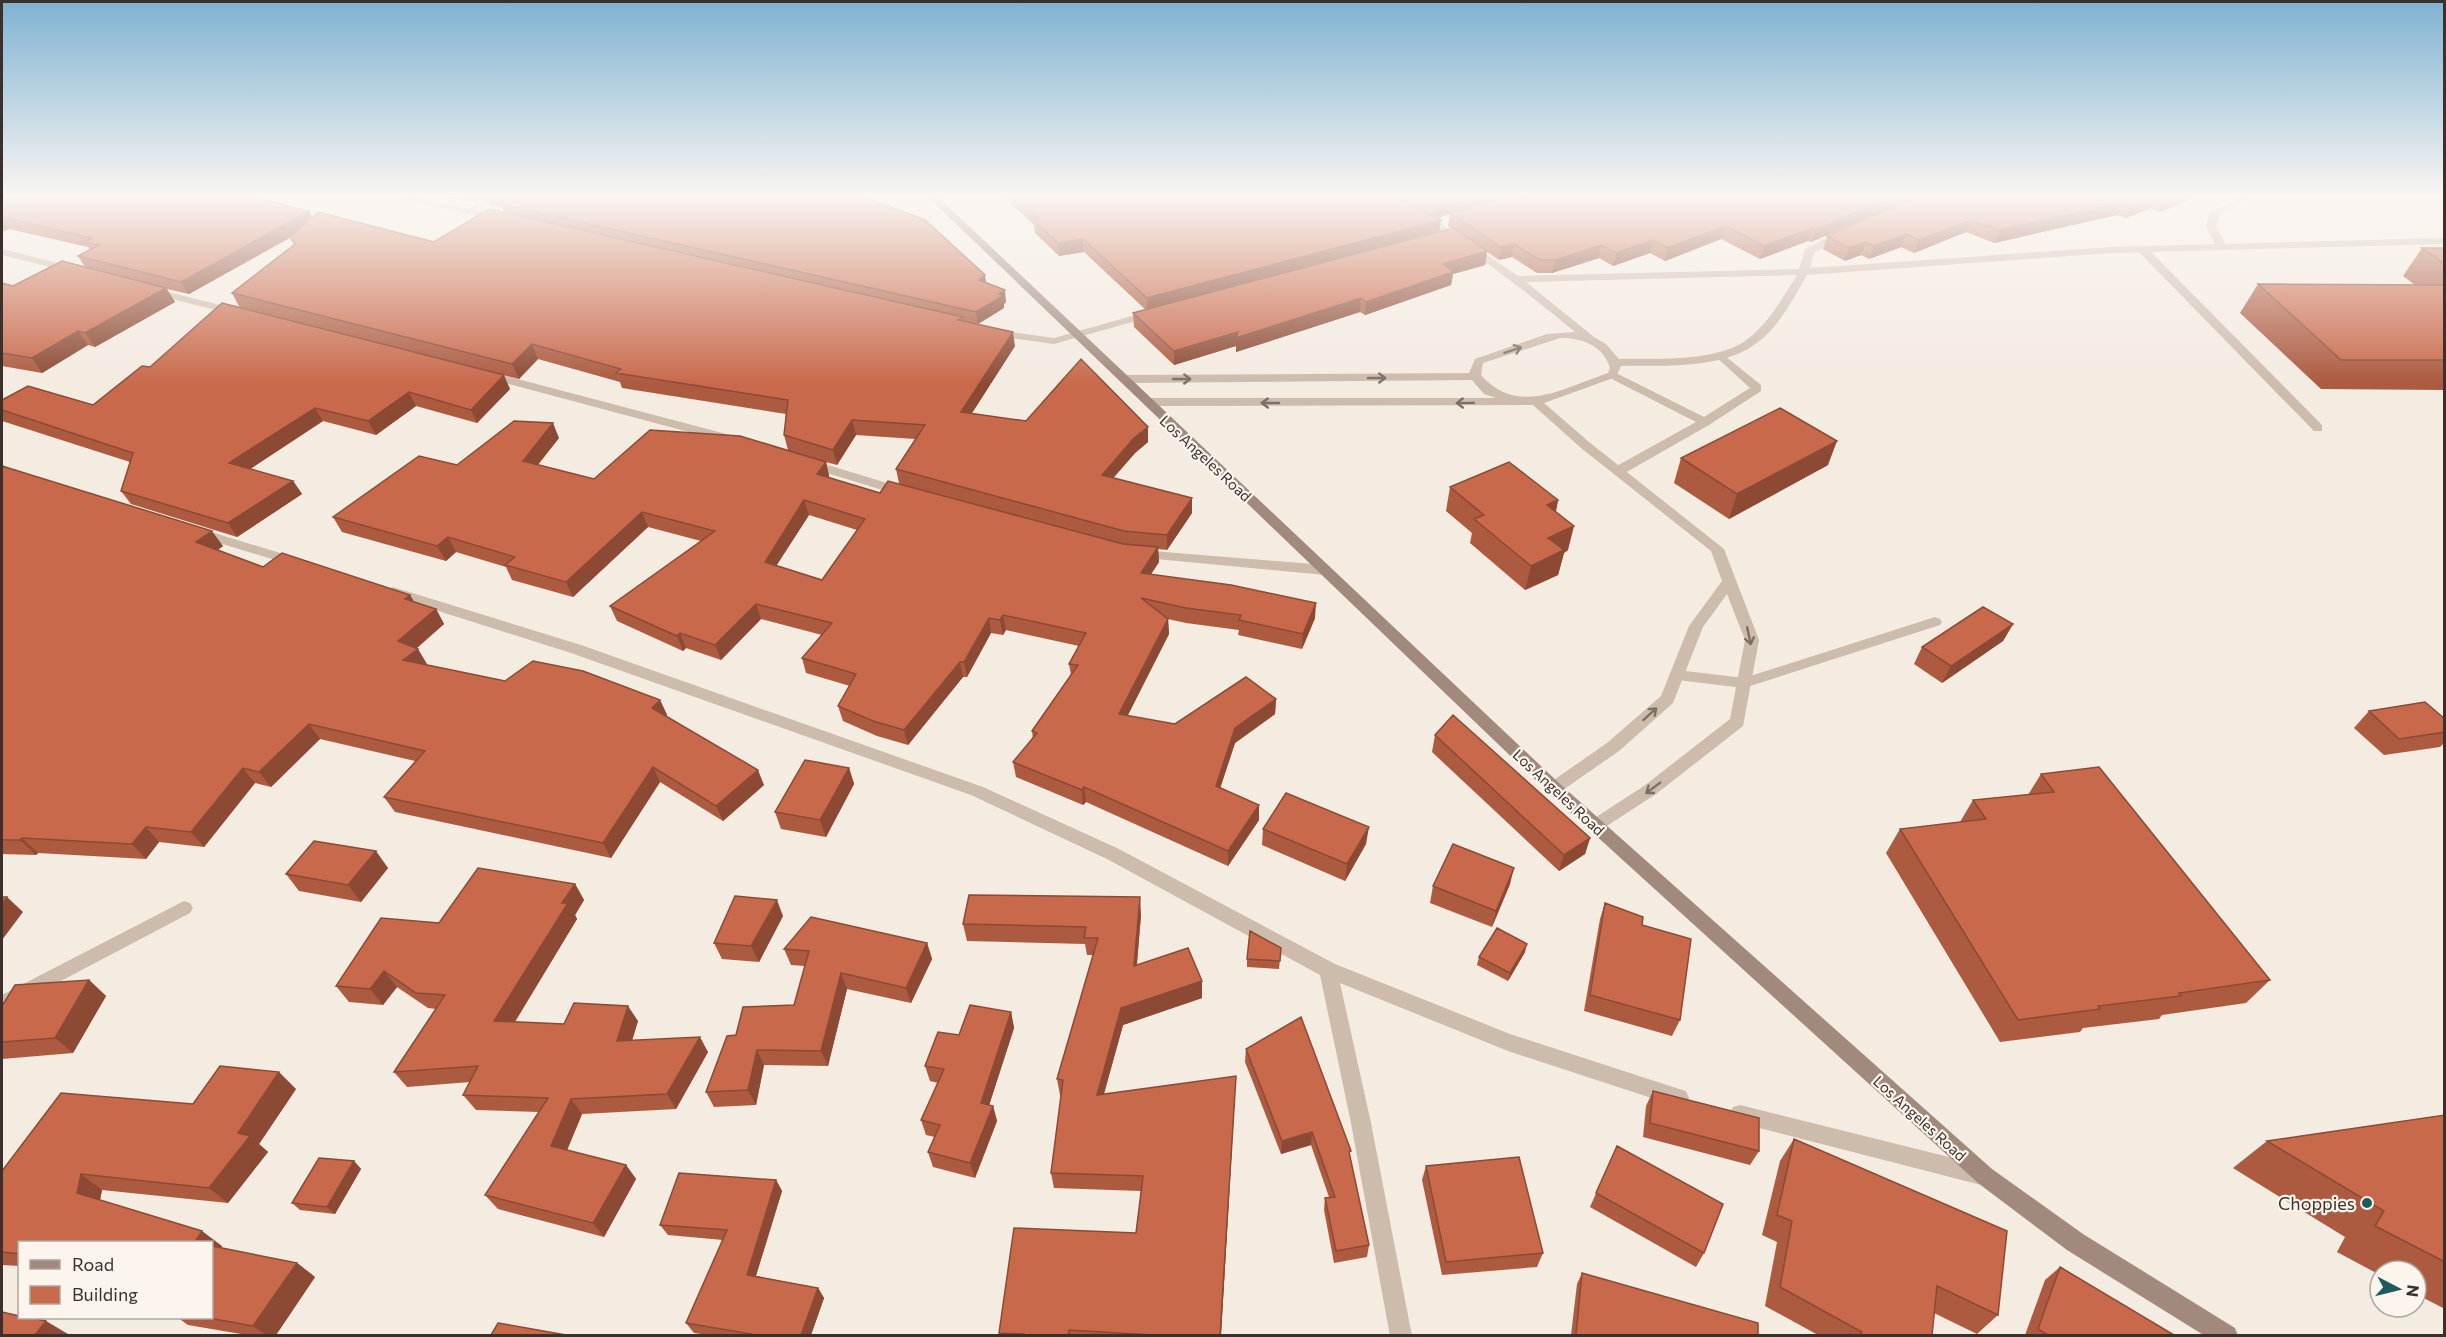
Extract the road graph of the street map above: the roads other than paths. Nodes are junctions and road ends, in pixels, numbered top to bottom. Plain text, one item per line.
1 (31, 259) edge
2 (1000, 259) edge
3 (1488, 259) edge
4 (1807, 259) edge
5 (1964, 259) edge
6 (2152, 259) edge
7 (1804, 272) junction
8 (89, 274) edge
9 (1516, 279) junction
10 (144, 289) edge
11 (1169, 309) edge
12 (1555, 310) junction
13 (246, 315) edge
14 (978, 329) edge
15 (1078, 334) junction
16 (1559, 335) junction
17 (1593, 342) junction
18 (1720, 356) junction
19 (1614, 369) junction
20 (478, 373) edge
21 (1475, 376) junction
22 (1124, 379) junction
23 (1148, 402) junction
24 (1530, 402) junction
25 (1705, 422) junction
26 (2318, 428) dead end
27 (744, 443) edge
28 (800, 460) edge
29 (1618, 471) junction
30 (913, 495) edge
31 (179, 526) edge
32 (1125, 553) edge
33 (314, 568) edge
34 (1325, 570) junction
35 (1730, 581) junction
36 (382, 589) edge
37 (1935, 622) dead end
38 (1677, 675) junction
39 (1744, 683) junction
40 (1554, 788) junction
41 (1596, 826) junction
42 (184, 908) dead end
43 (1328, 970) junction
44 (2, 1004) edge
45 (1691, 1101) edge
46 (1725, 1110) edge
47 (1984, 1176) junction
48 (1401, 1335) edge
49 (2227, 1335) edge

1 - 8 street
2 - 15 main road, Los Angeles Road
3 - 9 street
4 - 7 street
5 - 7 street
6 - 26 street
7 - 9 street
7 - 18 street
9 - 12 street
10 - 13 street
11 - 15 street
12 - 16 street
12 - 17 street
14 - 15 street
15 - 22 main road, Los Angeles Road
16 - 17 street
21 -> 16 street
17 - 19 street
18 - 19 street
18 - 25 street
19 - 24 street
19 - 25 street
20 - 27 street
22 -> 21 street
21 - 24 street
22 - 23 main road, Los Angeles Road
24 -> 23 street
23 - 34 main road, Los Angeles Road
24 - 29 street
25 - 29 street
28 - 30 street
29 - 35 street
31 - 33 street
32 - 34 street
34 - 40 main road, Los Angeles Road
35 - 38 street
35 -> 39 street
36 - 43 street
37 - 39 street
38 - 39 street
40 -> 38 street
39 -> 41 street
40 - 41 main road, Los Angeles Road
41 - 47 main road, Los Angeles Road
42 - 44 street
43 - 45 street
43 - 48 street
46 - 47 street
47 - 49 main road, Los Angeles Road

